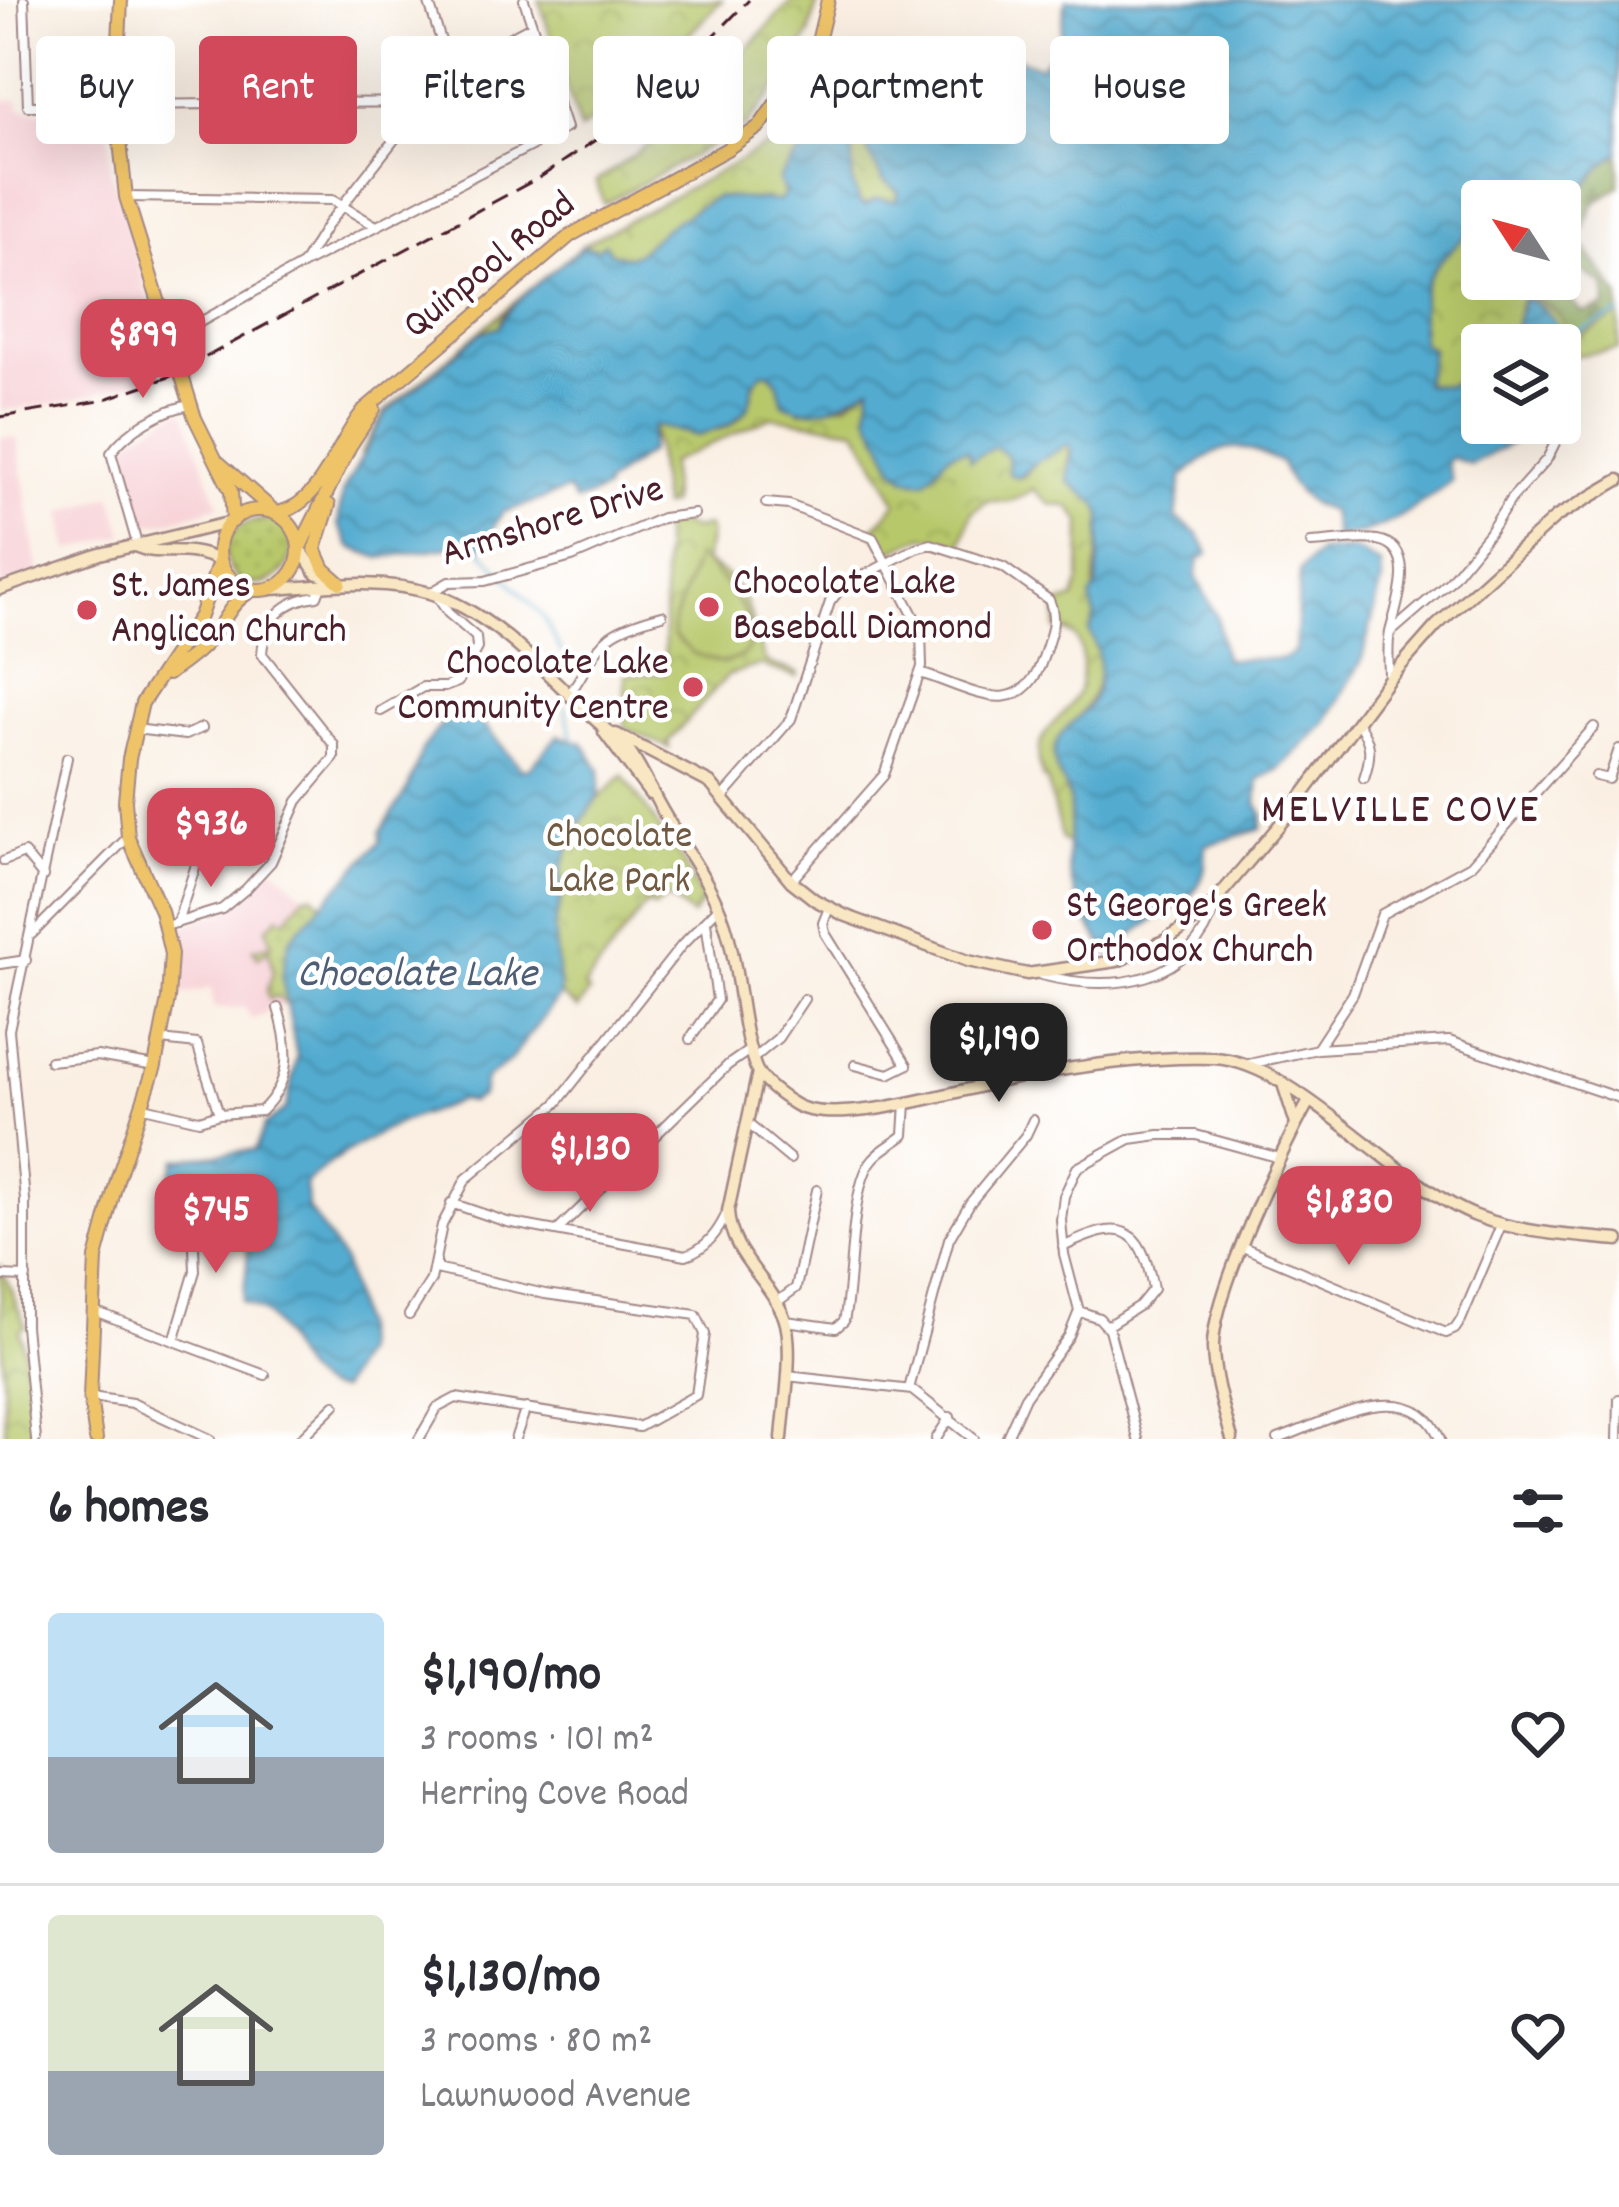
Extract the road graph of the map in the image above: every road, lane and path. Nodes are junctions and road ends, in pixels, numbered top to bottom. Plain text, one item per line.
1 (24, 0) edge
2 (121, 0) edge
3 (428, 0) edge
4 (524, 0) edge
5 (828, 0) edge
6 (532, 26) junction
7 (119, 36) edge
8 (439, 36) edge
9 (513, 36) edge
10 (381, 103) edge
11 (175, 105) edge
12 (36, 106) edge
13 (120, 144) edge
14 (393, 144) edge
15 (126, 197) junction
16 (343, 205) junction
17 (376, 226) junction
18 (302, 265) junction
19 (170, 339) junction
20 (388, 390) junction
21 (191, 405) junction
22 (355, 437) junction
23 (1554, 444) edge
24 (212, 456) junction
25 (1619, 480) edge
26 (766, 502) dead end
27 (277, 513) junction
28 (694, 514) dead end
29 (232, 521) junction
30 (1310, 543) dead end
31 (137, 547) junction
32 (300, 547) junction
33 (218, 561) junction
34 (884, 565) junction
35 (340, 583) junction
36 (321, 586) junction
37 (0, 589) edge
38 (261, 589) junction
39 (433, 594) junction
40 (662, 615) dead end
41 (1390, 633) junction
42 (920, 673) junction
43 (1389, 679) junction
44 (152, 686) junction
45 (569, 695) junction
46 (381, 711) dead end
47 (1357, 722) junction
48 (599, 724) junction
49 (1594, 727) dead end
50 (202, 728) dead end
51 (134, 729) junction
52 (613, 733) junction
53 (1619, 749) edge
54 (664, 757) junction
55 (68, 758) dead end
56 (633, 766) junction
57 (1596, 776) dead end
58 (1364, 778) dead end
59 (724, 796) junction
60 (128, 838) junction
61 (204, 840) dead end
62 (4, 861) dead end
63 (43, 876) junction
64 (791, 881) junction
65 (1217, 901) junction
66 (718, 907) junction
67 (829, 908) junction
68 (705, 921) junction
69 (172, 924) junction
70 (31, 935) junction
71 (26, 960) junction
72 (0, 964) edge
73 (1040, 975) junction
74 (804, 999) dead end
75 (278, 1008) dead end
76 (690, 1039) dead end
77 (161, 1040) junction
78 (1318, 1049) junction
79 (753, 1053) junction
80 (50, 1061) dead end
81 (1249, 1064) junction
82 (855, 1065) dead end
83 (154, 1066) junction
84 (758, 1072) junction
85 (1282, 1084) junction
86 (1619, 1098) edge
87 (1309, 1101) junction
88 (906, 1103) junction
89 (144, 1106) junction
90 (219, 1114) junction
91 (1033, 1120) dead end
92 (746, 1123) junction
93 (1296, 1124) junction
94 (1280, 1158) junction
95 (790, 1159) dead end
96 (817, 1190) dead end
97 (197, 1200) dead end
98 (452, 1203) junction
99 (728, 1211) junction
100 (1502, 1223) junction
101 (557, 1231) junction
102 (1619, 1240) edge
103 (1064, 1247) junction
104 (1243, 1247) junction
105 (436, 1260) junction
106 (0, 1276) edge
107 (26, 1277) junction
108 (777, 1302) junction
109 (93, 1311) junction
110 (1079, 1311) junction
111 (409, 1316) dead end
112 (786, 1321) junction
113 (1107, 1326) junction
114 (173, 1341) junction
115 (265, 1375) dead end
116 (786, 1376) junction
117 (909, 1389) junction
118 (90, 1396) junction
119 (1619, 1400) edge
120 (335, 1405) dead end
121 (526, 1408) junction
122 (950, 1417) junction
123 (639, 1427) junction
124 (36, 1439) edge
125 (96, 1439) edge
126 (209, 1439) edge
127 (300, 1439) edge
128 (419, 1439) edge
129 (515, 1439) edge
130 (639, 1439) edge
131 (782, 1439) edge
132 (936, 1439) edge
133 (974, 1439) edge
134 (1006, 1439) edge
135 (1138, 1439) edge
136 (1232, 1439) edge
137 (1278, 1439) edge
138 (1440, 1439) edge
139 (1618, 1439) edge

1 - 12 street
2 - 7 main road
3 - 8 street
4 - 6 street
5 - 20 main road, Quinpool Road
6 - 9 street
6 - 17 street
10 - 11 street
13 - 15 main road
14 - 16 street
15 - 16 street
15 - 19 main road
16 - 17 street
16 - 18 street
17 - 18 street
18 - 19 street
19 - 21 main road
20 - 22 main road, Quinpool Road
20 - 27 main road, Quinpool Road
21 - 24 main road
21 - 31 street
22 - 32 main road, Quinpool Road
22 - 35 main road
23 - 41 street
24 - 27 main road
24 - 29 main road
25 - 43 main road
26 - 34 street
27 - 29 main road
27 - 32 main road
28 - 39 street, Armshore Drive
29 - 31 main road
29 - 33 main road
30 - 41 street
31 - 33 main road
31 - 37 main road
32 - 35 main road
32 - 38 main road
33 - 38 main road
33 - 44 main road
34 - 42 street
34 - 42 street
34 - 59 street
35 - 36 main road
35 - 39 main road
36 - 38 main road
36 - 69 street
38 - 44 main road
39 - 45 main road
39 - 46 street
40 - 45 street
41 - 43 street
42 - 64 street
43 - 47 main road
44 - 51 main road
45 - 48 main road
47 - 58 street
47 - 65 main road
48 - 52 main road
48 - 56 main road
49 - 78 street
50 - 51 street
51 - 60 main road
52 - 54 main road
52 - 56 main road
53 - 57 street
54 - 56 main road
54 - 59 main road
55 - 63 street
56 - 66 main road
59 - 64 main road
60 - 69 main road
60 - 70 street
61 - 69 street
62 - 63 street
63 - 70 street
64 - 67 main road
65 - 73 main road
65 - 73 street
66 - 68 street
66 - 79 main road
67 - 73 main road
67 - 82 street
68 - 76 street
68 - 98 street
69 - 77 main road
70 - 71 street
71 - 72 street
71 - 107 street
74 - 79 street
75 - 90 street
77 - 83 main road
77 - 90 street
78 - 81 street
78 - 86 street
79 - 84 main road
79 - 101 street
80 - 83 street
81 - 85 main road
81 - 88 main road
83 - 89 main road
84 - 88 main road
84 - 92 main road
85 - 87 main road
85 - 93 main road
87 - 93 main road
87 - 100 main road
88 - 112 street
89 - 90 street
89 - 109 main road
91 - 117 street
92 - 95 street
92 - 99 main road
93 - 94 main road
94 - 103 street
94 - 104 main road
96 - 108 street
97 - 114 street
98 - 101 street
98 - 105 street
99 - 101 street
99 - 108 main road
100 - 102 main road
100 - 104 street
103 - 110 street
103 - 113 street
104 - 136 main road
105 - 111 street
105 - 123 street
106 - 107 street
107 - 124 street
108 - 112 main road
109 - 114 street
109 - 118 main road
110 - 113 street
110 - 134 street
112 - 116 main road
113 - 135 street
114 - 115 street
116 - 117 street
116 - 131 main road
117 - 122 street
118 - 125 main road
118 - 126 street
119 - 139 street
120 - 127 street
121 - 123 street
121 - 128 street
121 - 129 street
122 - 132 street
122 - 133 street
123 - 130 street
137 - 138 street

